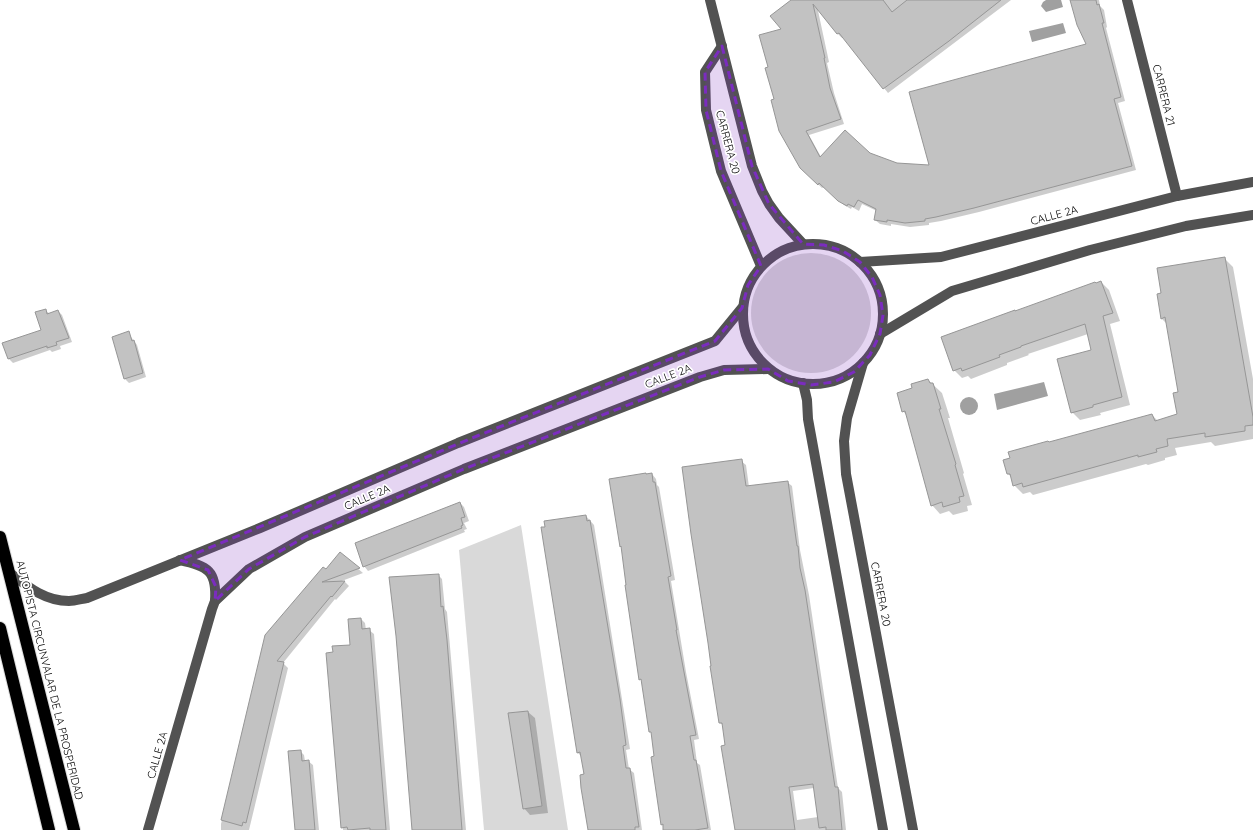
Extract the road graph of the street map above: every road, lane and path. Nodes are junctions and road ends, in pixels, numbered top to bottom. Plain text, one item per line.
1 (710, 0) edge
2 (1127, 0) edge
3 (722, 46) junction
4 (1253, 182) edge
5 (1177, 196) junction
6 (1253, 215) edge
7 (803, 244) junction
8 (860, 262) junction
9 (761, 266) junction
10 (742, 308) junction
11 (880, 334) junction
12 (863, 363) junction
13 (768, 369) junction
14 (803, 383) junction
15 (0, 537) edge
16 (180, 560) junction
17 (10, 573) junction
18 (215, 601) junction
19 (0, 628) edge
20 (49, 830) edge
21 (74, 830) edge
22 (148, 830) edge
23 (883, 830) edge
24 (913, 830) edge

1 - 3 street, CARRERA 20
2 - 5 street, CARRERA 21
3 - 7 street, CARRERA 20
3 - 9 street, CARRERA 20
4 - 5 street, CALLE 2A
5 - 8 street, CALLE 2A
6 - 11 street
7 - 8 street
7 - 9 street
8 - 11 street
9 - 10 street
10 - 13 street
10 - 16 street, CALLE 2A
11 - 12 street
12 - 14 street
12 - 24 street, CARRERA 20
13 - 14 street
13 - 18 street, CALLE 2A
14 - 23 street
15 - 17 highway, AUTOPISTA CIRCUNVALAR DE LA PROSPERIDAD
16 - 17 street, CALLE 2A
16 - 18 street
17 - 21 highway, AUTOPISTA CIRCUNVALAR DE LA PROSPERIDAD
18 - 22 street, CALLE 2A
19 - 20 highway

